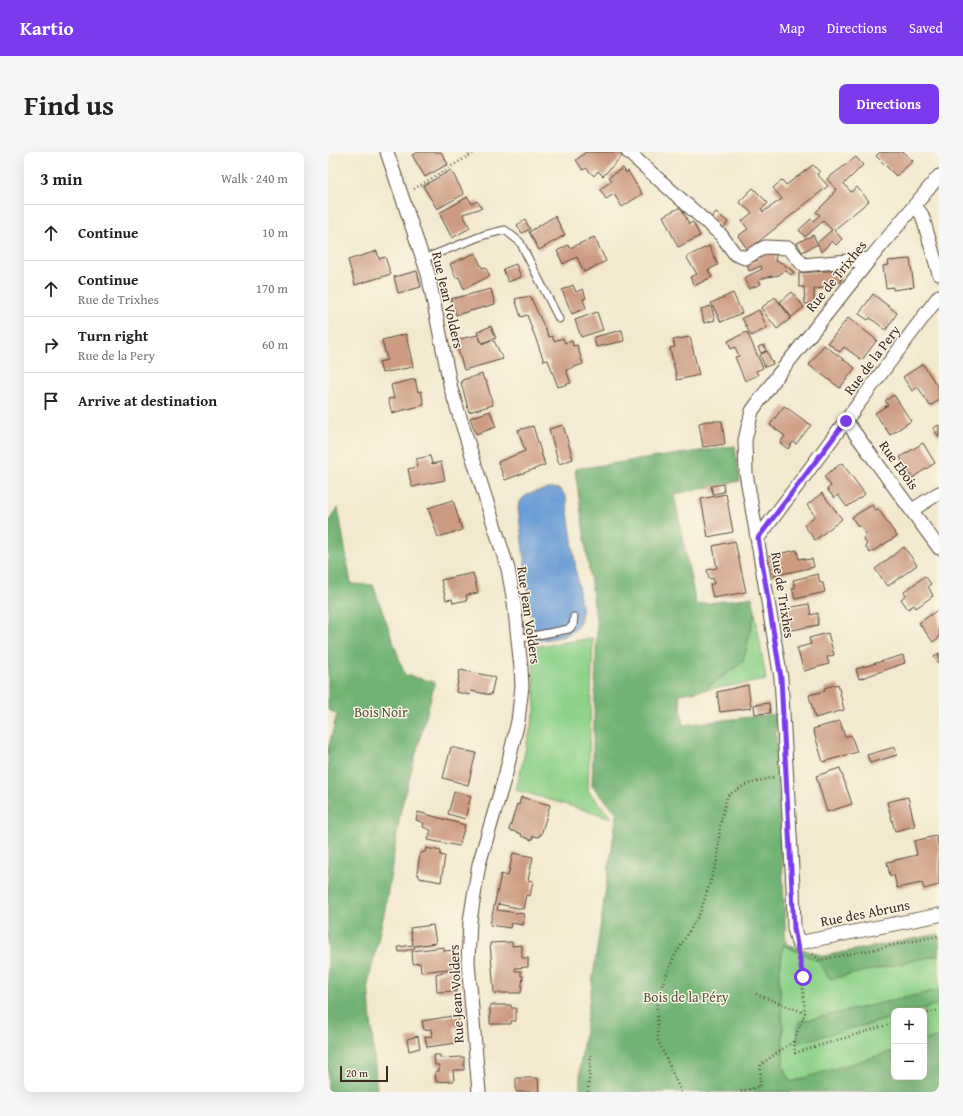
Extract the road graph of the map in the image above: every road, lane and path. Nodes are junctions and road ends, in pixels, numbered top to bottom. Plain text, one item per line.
1 (387, 152) edge
2 (475, 152) edge
3 (628, 152) edge
4 (939, 176) edge
5 (401, 195) junction
6 (915, 206) junction
7 (423, 259) junction
8 (870, 259) junction
9 (939, 274) edge
10 (939, 296) edge
11 (559, 319) dead end
12 (846, 421) junction
13 (939, 493) edge
14 (912, 510) junction
15 (758, 538) junction
16 (939, 548) edge
17 (574, 617) dead end
18 (517, 639) junction
19 (786, 773) junction
20 (939, 915) edge
21 (939, 936) edge
22 (798, 942) junction
23 (756, 994) dead end
24 (939, 1010) edge
25 (805, 1013) junction
26 (927, 1013) edge
27 (891, 1024) edge
28 (794, 1041) junction
29 (591, 1053) dead end
30 (479, 1092) edge
31 (588, 1092) edge
32 (681, 1092) edge
33 (741, 1092) edge

1 - 5 street, Rue Jean Volders
2 - 5 path
3 - 8 street
4 - 6 street, Rue de Trixhes
5 - 7 street, Rue Jean Volders
6 - 8 street, Rue de Trixhes
6 - 9 street
7 - 11 lane
7 - 18 street, Rue Jean Volders
8 - 15 street, Rue de Trixhes
10 - 12 street, Rue de la Pery
12 - 14 street, Rue Ebois
12 - 15 street, Rue de la Pery
13 - 14 street
14 - 16 street, Rue Ebois
15 - 19 street, Rue de Trixhes
17 - 18 lane
18 - 30 street, Rue Jean Volders
19 - 22 street, Rue de Trixhes
19 - 32 path
20 - 22 street, Rue des Abruns
21 - 22 path
22 - 25 path
23 - 25 path
24 - 26 path
25 - 28 path
27 - 28 path
28 - 33 path
29 - 31 path

